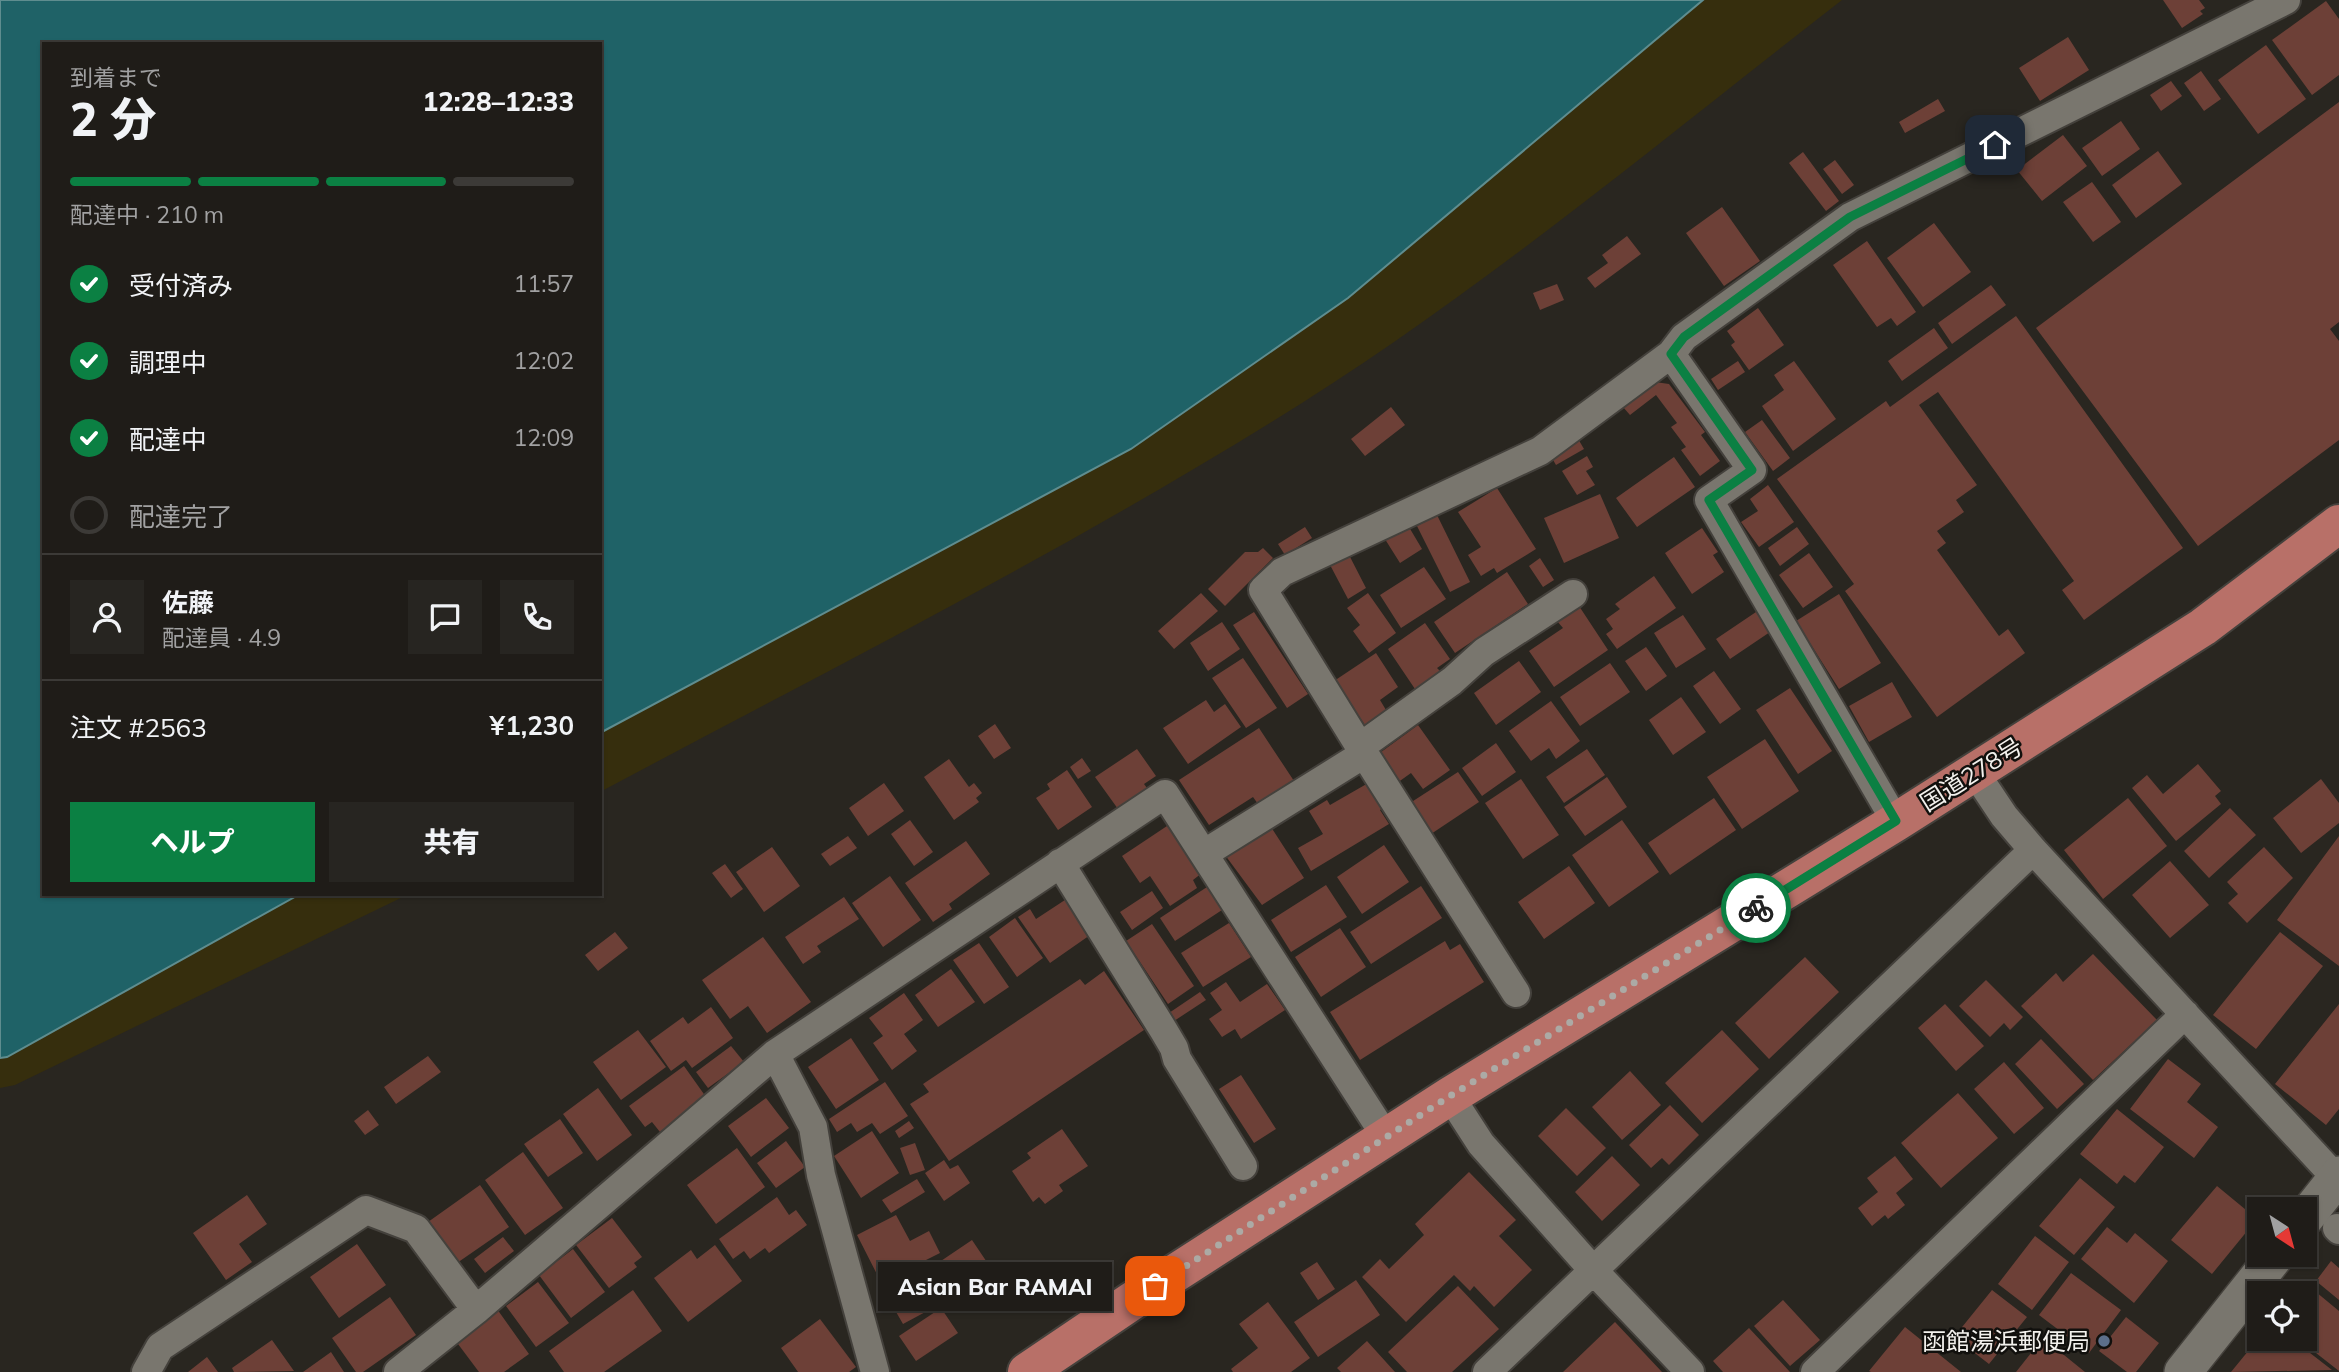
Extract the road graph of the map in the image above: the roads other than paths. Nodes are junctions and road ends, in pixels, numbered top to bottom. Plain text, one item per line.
1 (2286, 0) edge
2 (1671, 354) junction
3 (2339, 524) edge
4 (1573, 594) dead end
5 (1362, 751) junction
6 (1974, 771) junction
7 (1896, 821) junction
8 (2033, 850) junction
9 (1205, 853) junction
10 (1060, 863) junction
11 (1516, 993) dead end
12 (2185, 1014) junction
13 (775, 1054) junction
14 (1450, 1096) junction
15 (1386, 1137) junction
16 (1243, 1166) dead end
17 (2338, 1176) edge
18 (2327, 1225) edge
19 (2267, 1267) edge
20 (1593, 1270) junction
21 (476, 1310) junction
22 (2188, 1370) edge
23 (146, 1372) edge
24 (398, 1372) edge
25 (875, 1372) edge
26 (1027, 1372) edge
27 (1487, 1372) edge
28 (1690, 1372) edge
29 (1815, 1372) edge

1 - 2 street
2 - 5 street
2 - 7 street
3 - 6 highway, 国道278号
4 - 5 street
5 - 9 street
5 - 11 street
6 - 7 highway, 国道278号
6 - 8 street
7 - 14 highway, 国道278号
8 - 12 street
8 - 20 street
9 - 10 street
9 - 15 street
10 - 13 street
10 - 16 street
12 - 17 street
12 - 29 street
13 - 21 street
13 - 25 street
14 - 15 highway, 国道278号
14 - 20 street
15 - 26 highway, 国道278号
17 - 18 street
19 - 22 street
20 - 27 street
20 - 28 street
21 - 23 street
21 - 24 street

